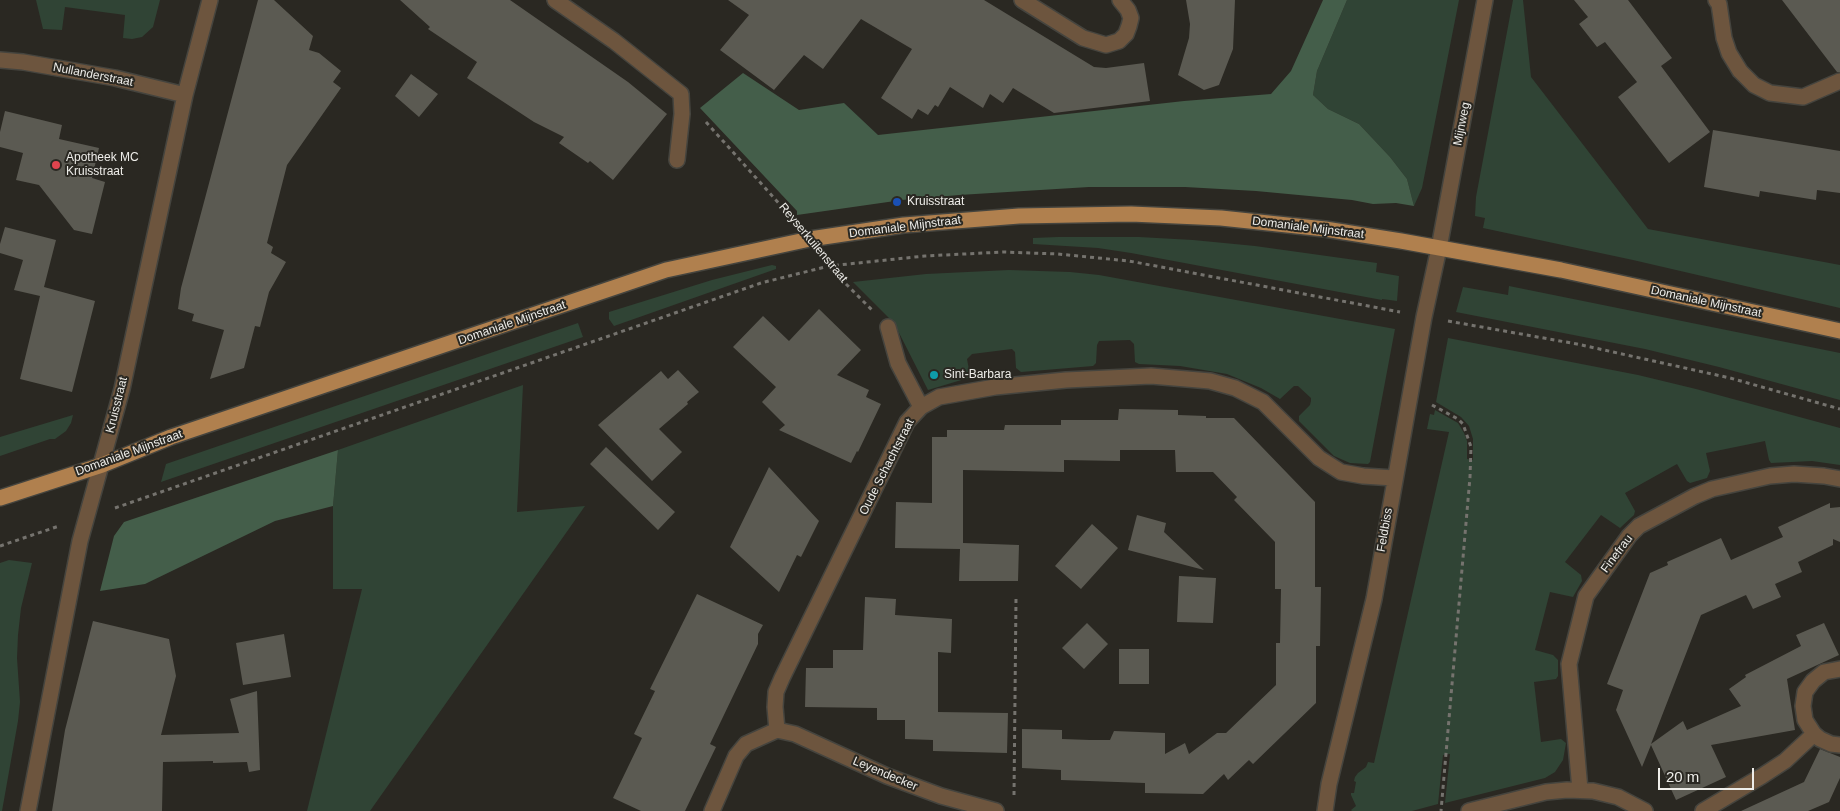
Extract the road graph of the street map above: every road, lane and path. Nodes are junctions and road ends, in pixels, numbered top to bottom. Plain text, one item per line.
1 (210, 0) edge
2 (555, 0) edge
3 (1022, 0) edge
4 (1120, 0) edge
5 (1486, 0) edge
6 (1716, 0) edge
7 (0, 60) edge
8 (1840, 81) edge
9 (681, 94) junction
10 (185, 95) junction
11 (677, 160) dead end
12 (810, 239) junction
13 (1439, 248) junction
14 (829, 266) junction
15 (1424, 317) junction
16 (888, 327) joint
17 (1840, 331) edge
18 (1410, 393) junction
19 (921, 407) junction
20 (1840, 409) edge
21 (102, 464) junction
22 (1394, 478) junction
23 (1840, 479) edge
24 (0, 498) edge
25 (88, 517) junction
26 (0, 546) edge
27 (1016, 599) dead end
28 (1840, 669) edge
29 (777, 730) junction
30 (1814, 734) junction
31 (1840, 745) edge
32 (1580, 790) junction
33 (1014, 801) dead end
34 (28, 811) edge
35 (712, 811) edge
36 (996, 811) edge
37 (1325, 811) edge
38 (1441, 811) edge
39 (1469, 811) edge
40 (1645, 811) edge
41 (1703, 811) edge

1 - 10 street, Kruisstraat
2 - 9 street
3 - 4 street
5 - 13 street, Mijnweg
6 - 8 street
7 - 10 street, Nullanderstraat
9 - 11 street
9 - 12 path, Reyserkuilenstraat
10 - 21 street, Kruisstraat
12 - 13 main road, Domaniale Mijnstraat
12 - 14 path, Reyserkuilenstraat
12 - 21 main road, Domaniale Mijnstraat
13 - 15 street, Feldbiss
13 - 17 main road, Domaniale Mijnstraat
14 - 15 path
14 - 16 path, Reyserkuilenstraat
14 - 25 path
15 - 18 street, Feldbiss
15 - 20 path
16 - 19 street
18 - 22 street, Feldbiss
18 - 38 path
19 - 22 street, Oude Schachtstraat
19 - 29 street, Oude Schachtstraat
21 - 24 main road, Domaniale Mijnstraat
21 - 25 street, Kruisstraat
22 - 37 street, Feldbiss
23 - 32 street, Finefrau
25 - 26 path
25 - 34 street, Kruisstraat
27 - 33 path
28 - 30 street
29 - 35 street
29 - 36 street, Leyendecker
30 - 31 street
30 - 41 street
32 - 39 street
32 - 40 street

